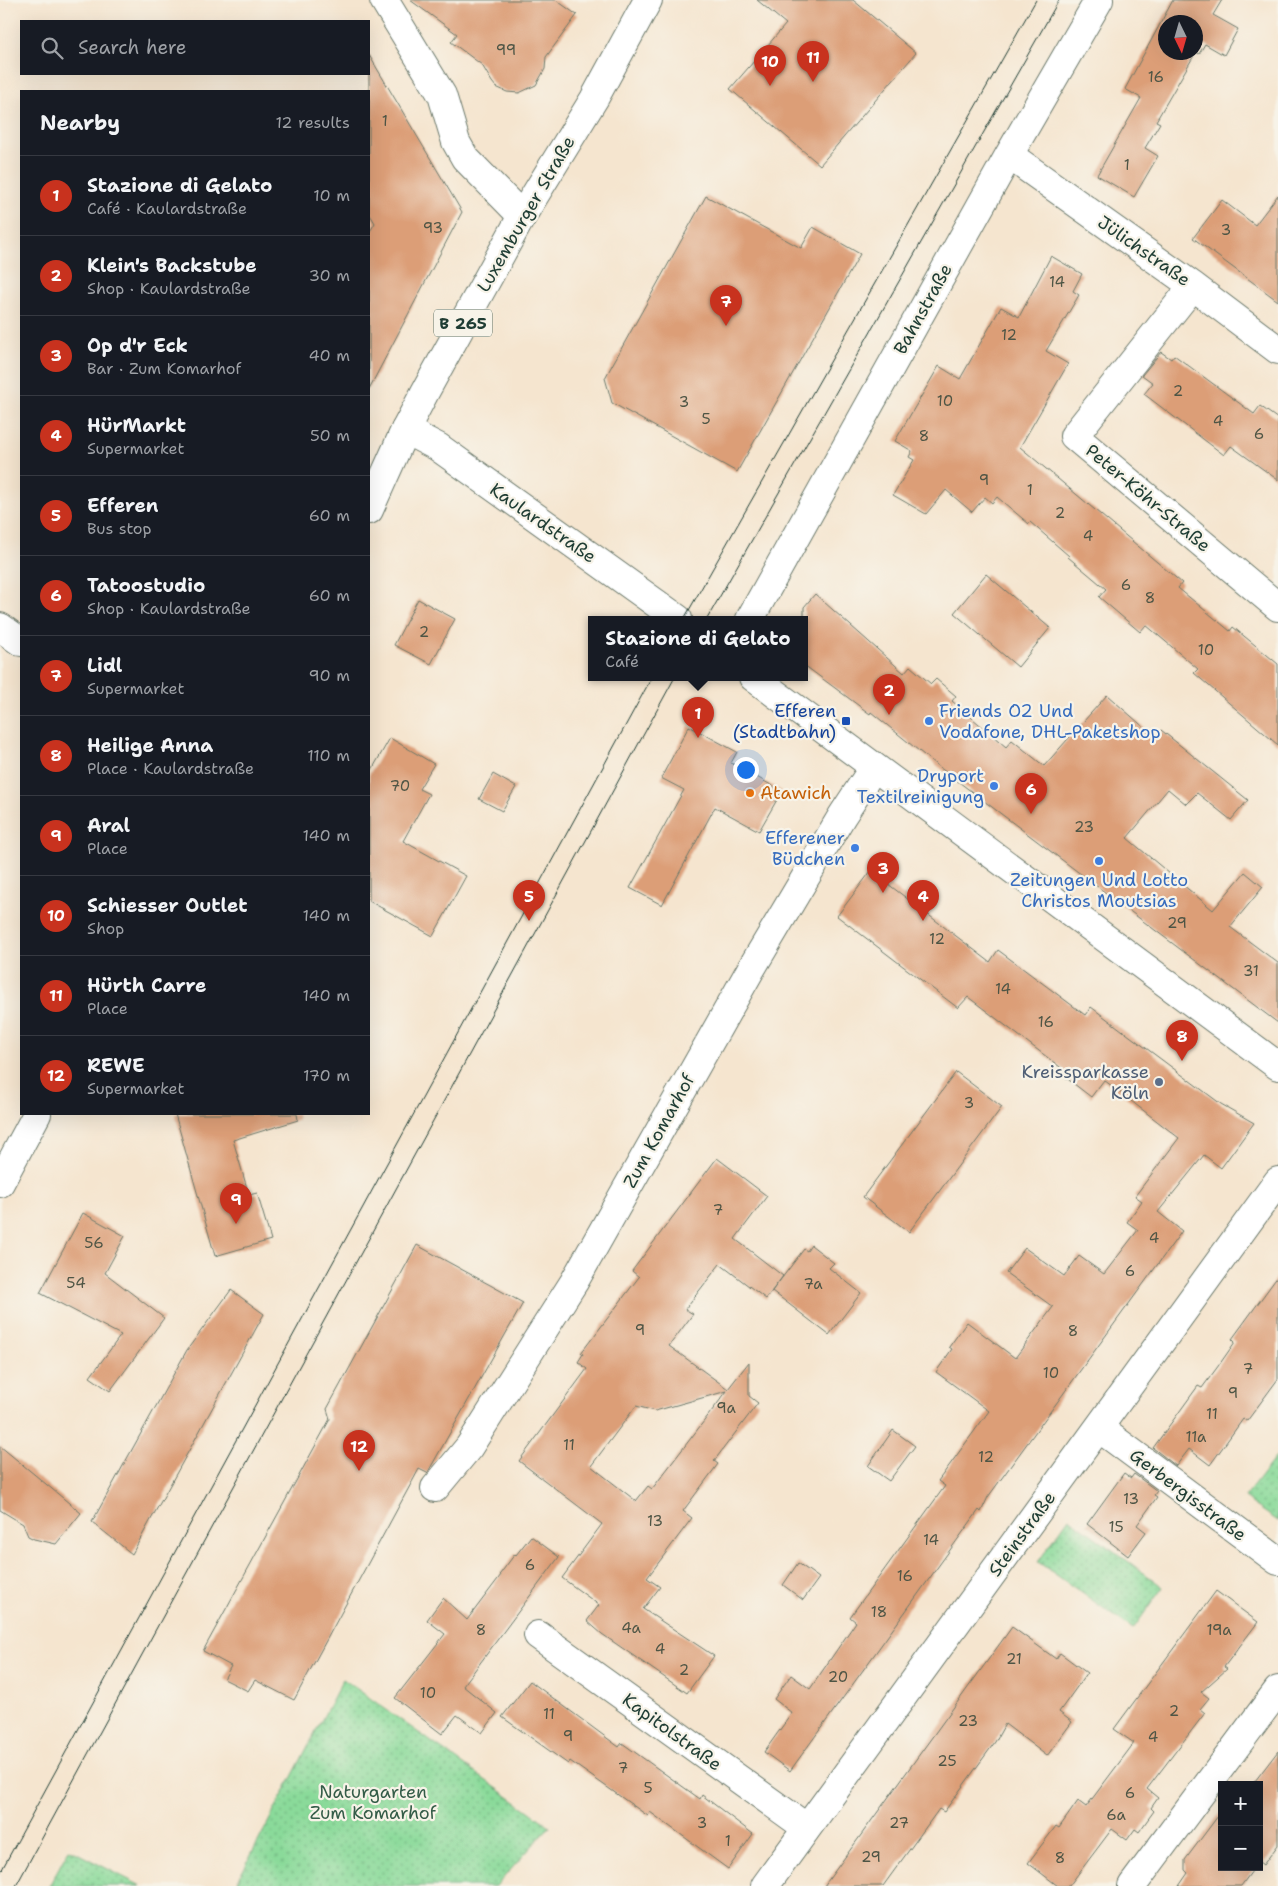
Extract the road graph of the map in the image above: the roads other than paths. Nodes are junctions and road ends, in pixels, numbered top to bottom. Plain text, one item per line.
1 (384, 0) edge
2 (648, 0) edge
3 (1099, 0) edge
4 (1009, 155) junction
5 (522, 216) junction
6 (1192, 286) junction
7 (1278, 350) edge
8 (405, 430) junction
9 (370, 508) edge
10 (1278, 607) edge
11 (674, 616) edge
12 (752, 616) edge
13 (0, 627) edge
14 (20, 641) edge
15 (758, 681) edge
16 (874, 767) junction
17 (1278, 1066) edge
18 (36, 1115) edge
19 (1278, 1181) edge
20 (0, 1183) edge
21 (1099, 1428) junction
22 (435, 1488) dead end
23 (1278, 1561) edge
24 (538, 1635) dead end
25 (1278, 1690) edge
26 (806, 1828) junction
27 (765, 1886) edge
28 (1132, 1886) edge

1 - 5 street
2 - 5 street, Luxemburger Straße / B 265
3 - 4 street, Bahnstraße
4 - 6 street, Jülichstraße
4 - 12 street, Bahnstraße
5 - 8 street, Luxemburger Straße / B 265
6 - 7 street, Jülichstraße
6 - 10 street, Peter-Köhr-Straße
8 - 9 street, Luxemburger Straße / B 265
8 - 11 street, Kaulardstraße
13 - 14 street
15 - 16 street
16 - 17 street
16 - 22 street, Zum Komarhof
18 - 20 street
19 - 21 street, Steinstraße
21 - 23 street, Gerbergisstraße
21 - 26 street, Steinstraße
24 - 26 street, Kapitolstraße
25 - 28 street
26 - 27 street, Steinstraße

